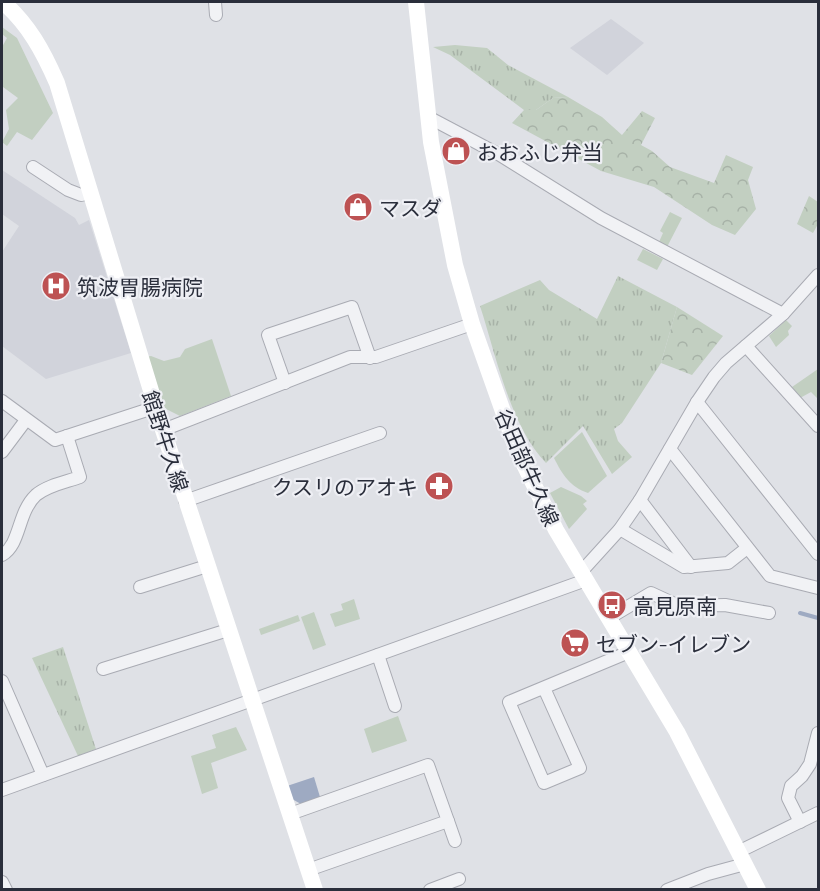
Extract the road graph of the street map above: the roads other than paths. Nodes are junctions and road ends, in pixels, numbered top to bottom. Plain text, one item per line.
1 (3, 2) edge
2 (215, 2) edge
3 (416, 2) edge
4 (216, 15) dead end
5 (428, 117) junction
6 (33, 167) dead end
7 (91, 193) junction
8 (819, 275) edge
9 (783, 314) junction
10 (472, 324) junction
11 (746, 346) junction
12 (370, 358) junction
13 (285, 383) junction
14 (2, 401) edge
15 (697, 402) junction
16 (156, 407) junction
17 (26, 420) junction
18 (819, 426) edge
19 (163, 430) junction
20 (380, 433) dead end
21 (67, 436) junction
22 (670, 449) junction
23 (2, 452) edge
24 (640, 500) junction
25 (186, 501) junction
26 (620, 529) junction
27 (747, 548) junction
28 (819, 554) edge
29 (2, 555) edge
30 (207, 566) junction
31 (691, 567) junction
32 (583, 576) junction
33 (140, 587) dead end
34 (819, 588) edge
35 (769, 614) dead end
36 (609, 618) junction
37 (228, 630) junction
38 (629, 652) junction
39 (378, 655) junction
40 (103, 669) dead end
41 (2, 681) edge
42 (544, 687) junction
43 (251, 700) junction
44 (395, 706) dead end
45 (819, 733) edge
46 (43, 775) junction
47 (2, 790) edge
48 (819, 813) edge
49 (290, 814) junction
50 (448, 821) junction
51 (800, 822) junction
52 (455, 841) dead end
53 (741, 858) junction
54 (308, 870) junction
55 (459, 879) dead end
56 (2, 882) edge
57 (6, 890) edge
58 (315, 890) edge
59 (430, 890) edge
60 (667, 890) edge
61 (758, 890) edge

1 - 7 main road, 館野牛久線
2 - 4 street
3 - 5 main road, 谷田部牛久線
5 - 9 street
5 - 10 main road, 谷田部牛久線
6 - 7 street
7 - 16 main road, 館野牛久線
8 - 9 street
9 - 11 street
10 - 12 street
10 - 32 main road, 谷田部牛久線
11 - 15 street
11 - 18 street
12 - 13 street
12 - 13 street
13 - 19 street
14 - 17 street
15 - 22 street
15 - 28 street
16 - 19 main road, 館野牛久線
16 - 21 street
17 - 21 street
17 - 23 street
19 - 25 main road, 館野牛久線
20 - 25 street
21 - 29 street
22 - 24 street
22 - 27 street
24 - 26 street
24 - 31 street
25 - 30 main road, 館野牛久線
26 - 31 street
26 - 32 street
27 - 31 street
27 - 34 street
30 - 33 street
30 - 37 main road, 館野牛久線
32 - 36 main road, 谷田部牛久線
32 - 39 street
35 - 36 street
36 - 38 main road, 谷田部牛久線
37 - 40 street
37 - 43 main road, 館野牛久線
38 - 42 street
38 - 53 main road, 谷田部牛久線
39 - 43 street
39 - 44 street
41 - 46 street
42 - 42 street
43 - 46 street
43 - 49 main road, 館野牛久線
45 - 51 street
46 - 47 street
48 - 51 street
49 - 50 street
49 - 54 main road, 館野牛久線
50 - 52 street
50 - 54 street
51 - 53 street
53 - 60 street
53 - 61 main road, 谷田部牛久線
54 - 58 main road, 館野牛久線
55 - 59 street
56 - 57 street

